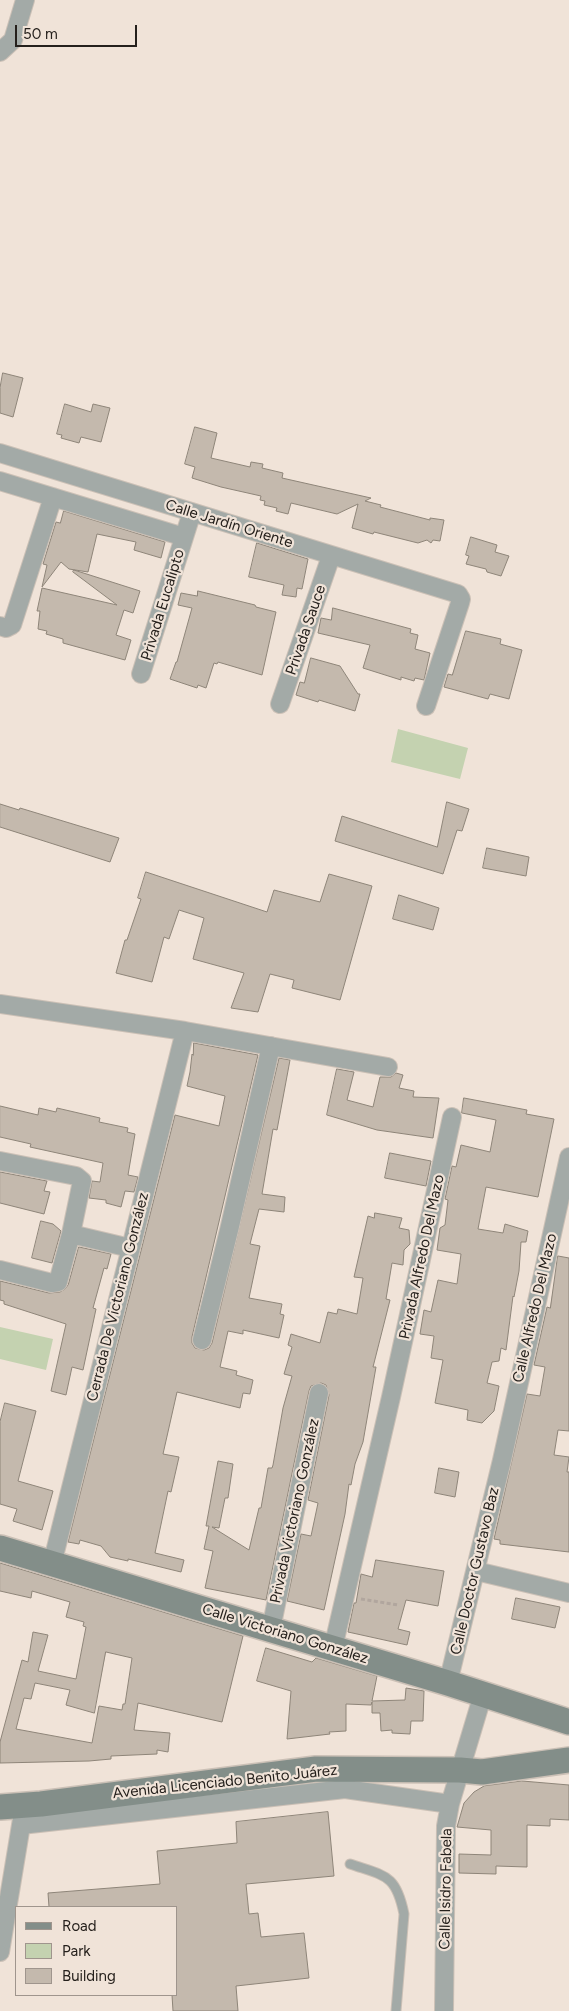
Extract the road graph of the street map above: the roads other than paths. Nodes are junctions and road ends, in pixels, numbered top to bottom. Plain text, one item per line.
1 (26, 0) edge
2 (0, 52) edge
3 (0, 452) edge
4 (0, 481) edge
5 (53, 497) junction
6 (192, 512) junction
7 (184, 537) junction
8 (331, 556) junction
9 (6, 626) edge
10 (141, 674) dead end
11 (280, 704) dead end
12 (426, 706) dead end
13 (0, 1004) edge
14 (185, 1031) junction
15 (271, 1046) junction
16 (388, 1067) dead end
17 (452, 1117) dead end
18 (569, 1157) edge
19 (0, 1161) edge
20 (71, 1234) junction
21 (130, 1248) junction
22 (0, 1270) edge
23 (202, 1340) dead end
24 (319, 1393) dead end
25 (502, 1460) joint
26 (0, 1548) edge
27 (52, 1564) junction
28 (476, 1571) junction
29 (569, 1592) edge
30 (270, 1629) junction
31 (333, 1648) junction
32 (448, 1683) junction
33 (483, 1694) junction
34 (569, 1722) edge
35 (568, 1759) edge
36 (460, 1770) junction
37 (450, 1804) junction
38 (15, 1813) edge
39 (350, 1864) dead end
40 (0, 1952) edge
41 (396, 2011) edge
42 (444, 2011) edge

1 - 2 street
3 - 6 street, Calle Jardín Oriente
4 - 5 street
5 - 7 street
5 - 9 street
6 - 7 street, Privada Eucalipto
6 - 8 street, Calle Jardín Oriente
7 - 10 street, Privada Eucalipto
8 - 11 street, Privada Sauce
8 - 12 street, Calle Jardín Oriente
13 - 14 street
14 - 15 street
14 - 21 street, Cerrada De Victoriano González
15 - 16 street
15 - 23 street
17 - 31 street, Privada Alfredo Del Mazo
18 - 25 street, Calle Alfredo Del Mazo
19 - 20 street
20 - 21 street
20 - 22 street
21 - 27 street, Cerrada De Victoriano González
24 - 30 street, Privada Victoriano González
25 - 28 street, Calle Doctor Gustavo Baz
26 - 27 main road, Calle Victoriano González
27 - 30 main road, Calle Victoriano González
28 - 29 street
28 - 32 street, Calle Doctor Gustavo Baz
30 - 31 main road, Calle Victoriano González
31 - 32 main road, Calle Victoriano González
32 - 33 main road, Calle Victoriano González
33 - 34 main road, Calle Victoriano González
33 - 36 street, Calle Isidro Fabela
35 - 36 main road, Avenida Licenciado Benito Juárez
36 - 37 street, Calle Isidro Fabela
36 - 38 main road, Avenida Licenciado Benito Juárez
37 - 38 street
37 - 42 street, Calle Isidro Fabela
38 - 40 street
39 - 41 lane

